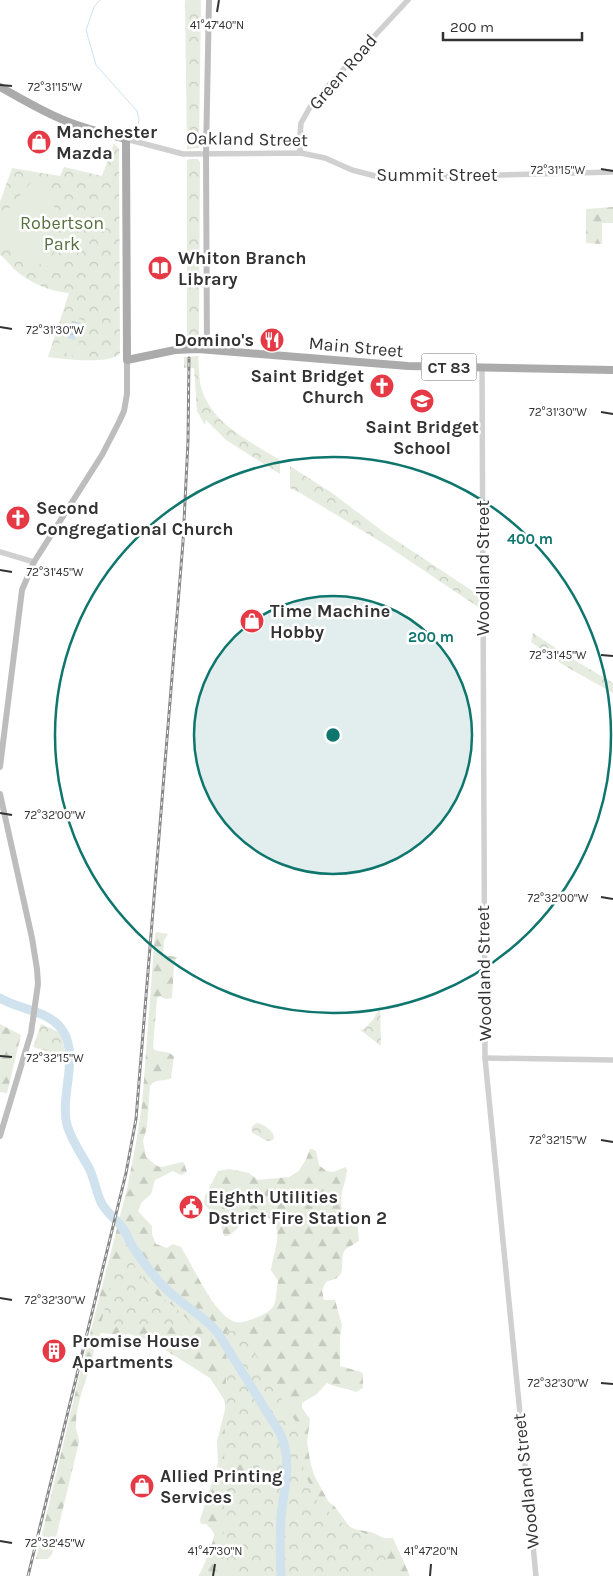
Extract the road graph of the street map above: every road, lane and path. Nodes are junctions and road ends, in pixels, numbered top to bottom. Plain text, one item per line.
1 (209, 0) edge
2 (408, 0) edge
3 (0, 87) edge
4 (126, 139) junction
5 (300, 153) junction
6 (206, 154) junction
7 (325, 158) joint
8 (613, 172) edge
9 (207, 349) junction
10 (127, 360) junction
11 (482, 367) junction
12 (613, 370) edge
13 (0, 552) edge
14 (34, 562) junction
15 (0, 767) edge
16 (0, 794) edge
17 (485, 1058) junction
18 (613, 1060) edge
19 (0, 1136) edge
20 (536, 1576) edge

1 - 6 main road
2 - 5 street, Green Road
3 - 4 main road, Oakland Street
4 - 6 street, Oakland Street
4 - 10 main road
5 - 6 street, Oakland Street
5 - 7 street, Oakland Street
6 - 9 main road
7 - 8 street, Summit Street
9 - 10 main road, Main Street / CT 83
9 - 11 main road, Main Street / CT 83
10 - 14 main road
11 - 12 main road, Main Street / CT 83
11 - 17 street, Woodland Street
13 - 14 street
14 - 15 main road
16 - 19 main road
17 - 18 street
17 - 20 street, Woodland Street

